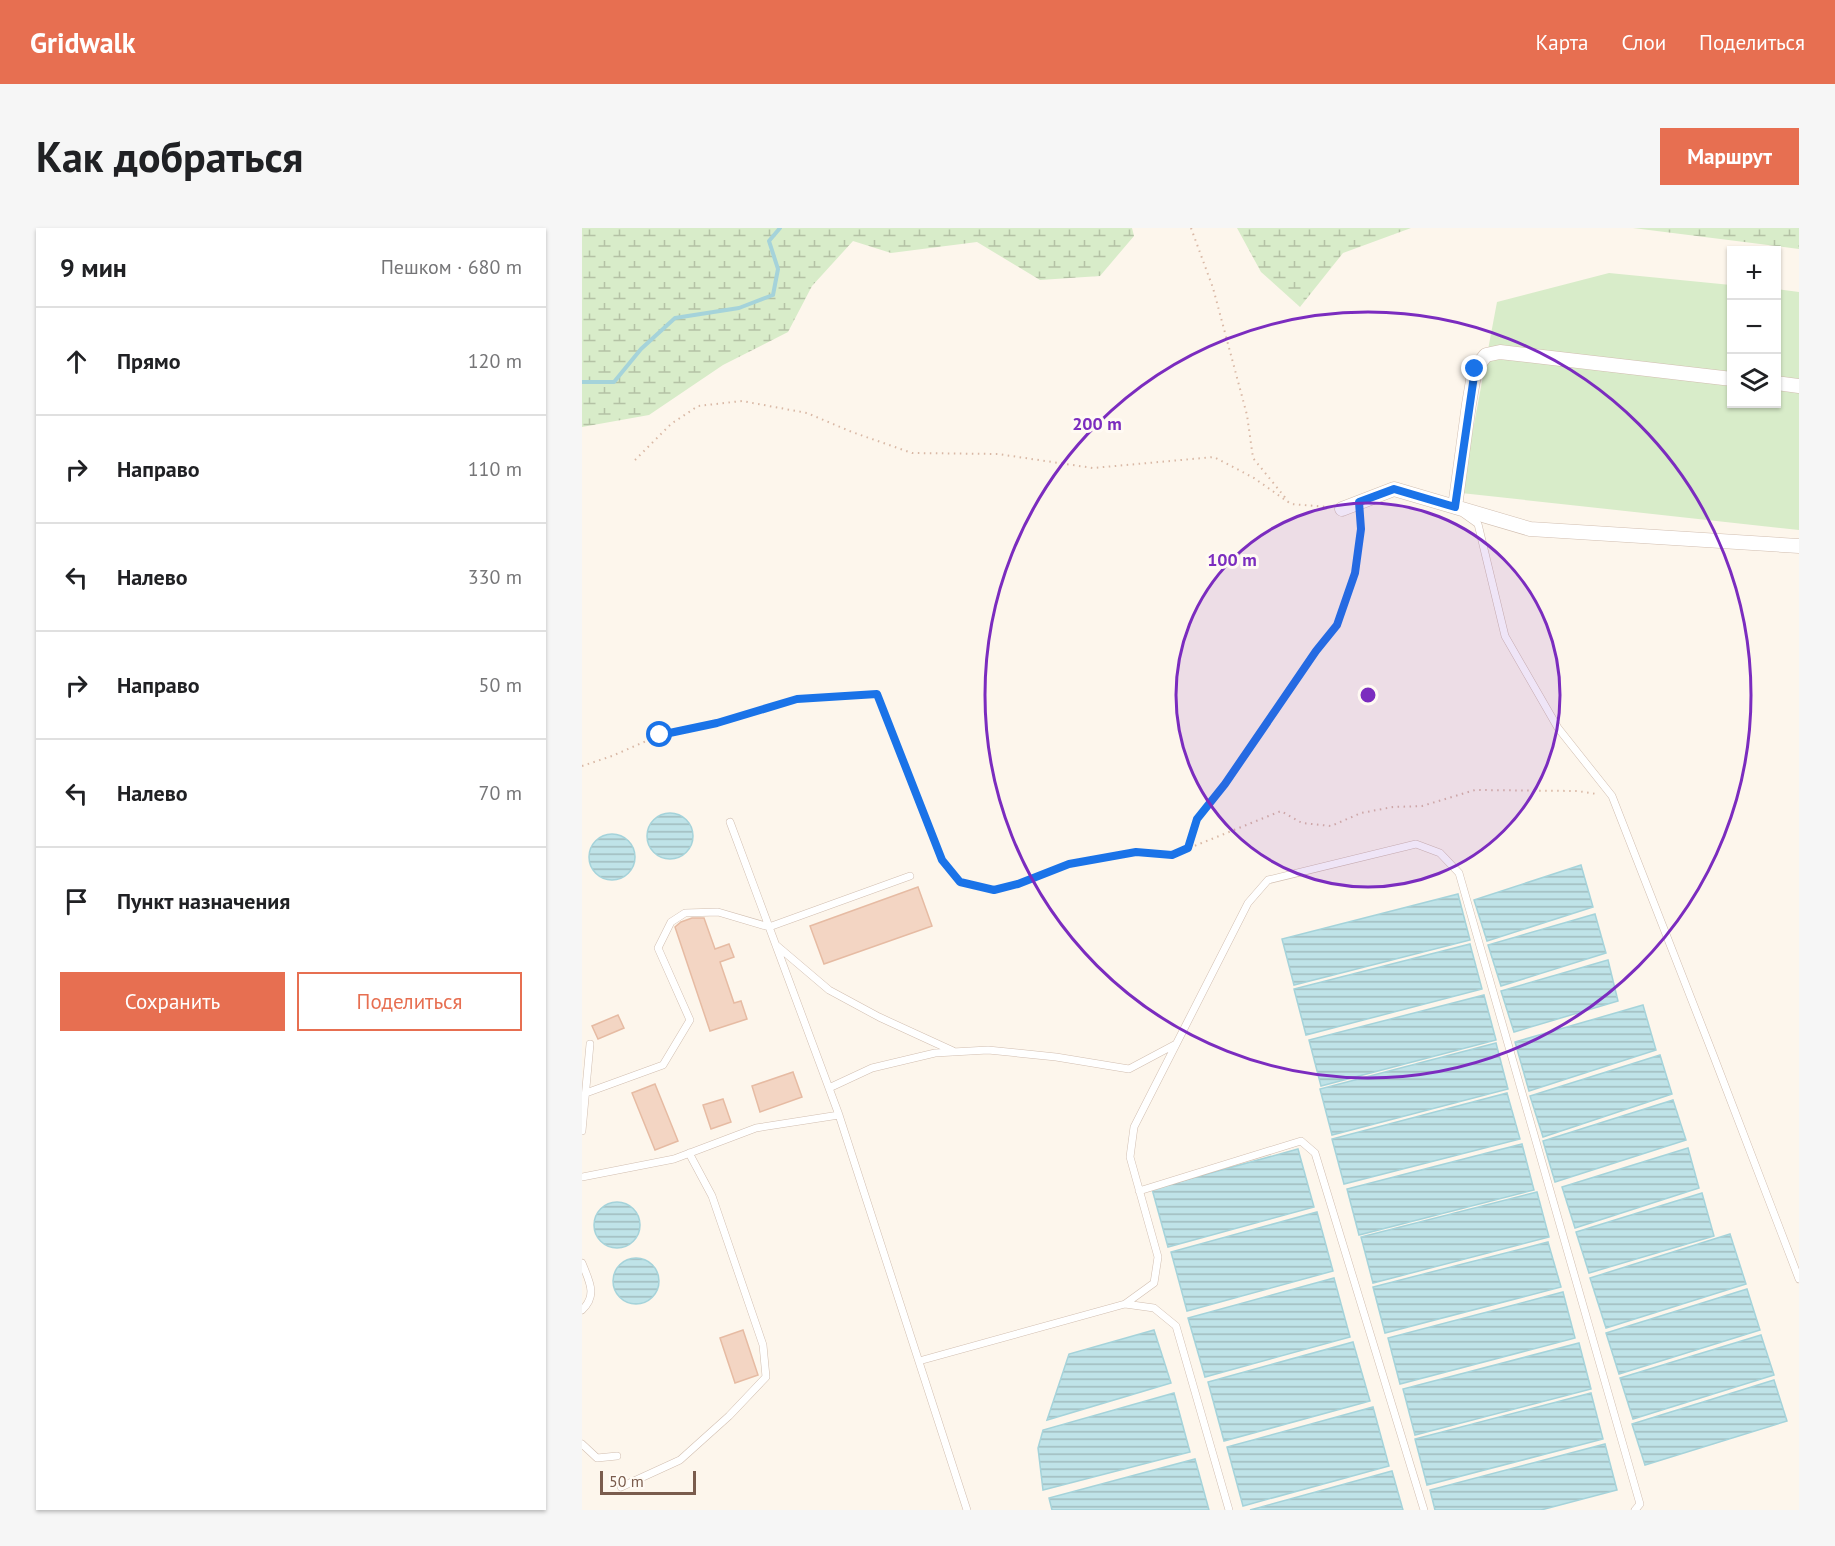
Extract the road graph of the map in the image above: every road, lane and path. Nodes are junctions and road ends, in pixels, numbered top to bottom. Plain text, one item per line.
1 (1191, 228) edge
2 (1727, 379) edge
3 (1781, 384) edge
4 (1799, 386) edge
5 (635, 460) dead end
6 (1359, 502) junction
7 (1291, 504) junction
8 (1455, 507) junction
9 (1342, 509) joint
10 (1799, 546) edge
11 (582, 766) edge
12 (1612, 796) junction
13 (730, 822) dead end
14 (1188, 848) junction
15 (910, 876) dead end
16 (769, 927) junction
17 (776, 945) junction
18 (590, 1044) dead end
19 (1176, 1044) junction
20 (956, 1052) junction
21 (829, 1088) junction
22 (586, 1093) junction
23 (839, 1115) junction
24 (582, 1131) edge
25 (689, 1153) junction
26 (582, 1178) edge
27 (1140, 1191) junction
28 (582, 1263) edge
29 (1799, 1279) edge
30 (1125, 1304) junction
31 (582, 1310) edge
32 (919, 1361) junction
33 (582, 1444) edge
34 (617, 1456) dead end
35 (621, 1487) dead end
36 (967, 1510) edge
37 (1229, 1510) edge
38 (1424, 1510) edge
39 (1635, 1510) edge

1 - 7 path
2 - 8 street
3 - 4 street
5 - 7 path
6 - 8 street
6 - 9 street
6 - 14 path
7 - 9 path
8 - 10 street
8 - 12 lane
11 - 14 path
12 - 14 path
12 - 29 lane
13 - 16 lane
15 - 16 lane
16 - 17 lane
16 - 22 lane
17 - 20 lane
17 - 21 lane
18 - 22 lane
19 - 20 lane
19 - 27 lane
19 - 39 lane
20 - 21 lane
21 - 23 lane
22 - 24 lane
23 - 25 lane
23 - 32 lane
25 - 26 lane
25 - 35 lane
27 - 30 lane
27 - 38 lane
28 - 31 lane
30 - 32 lane
30 - 37 lane
32 - 36 lane
33 - 34 lane

